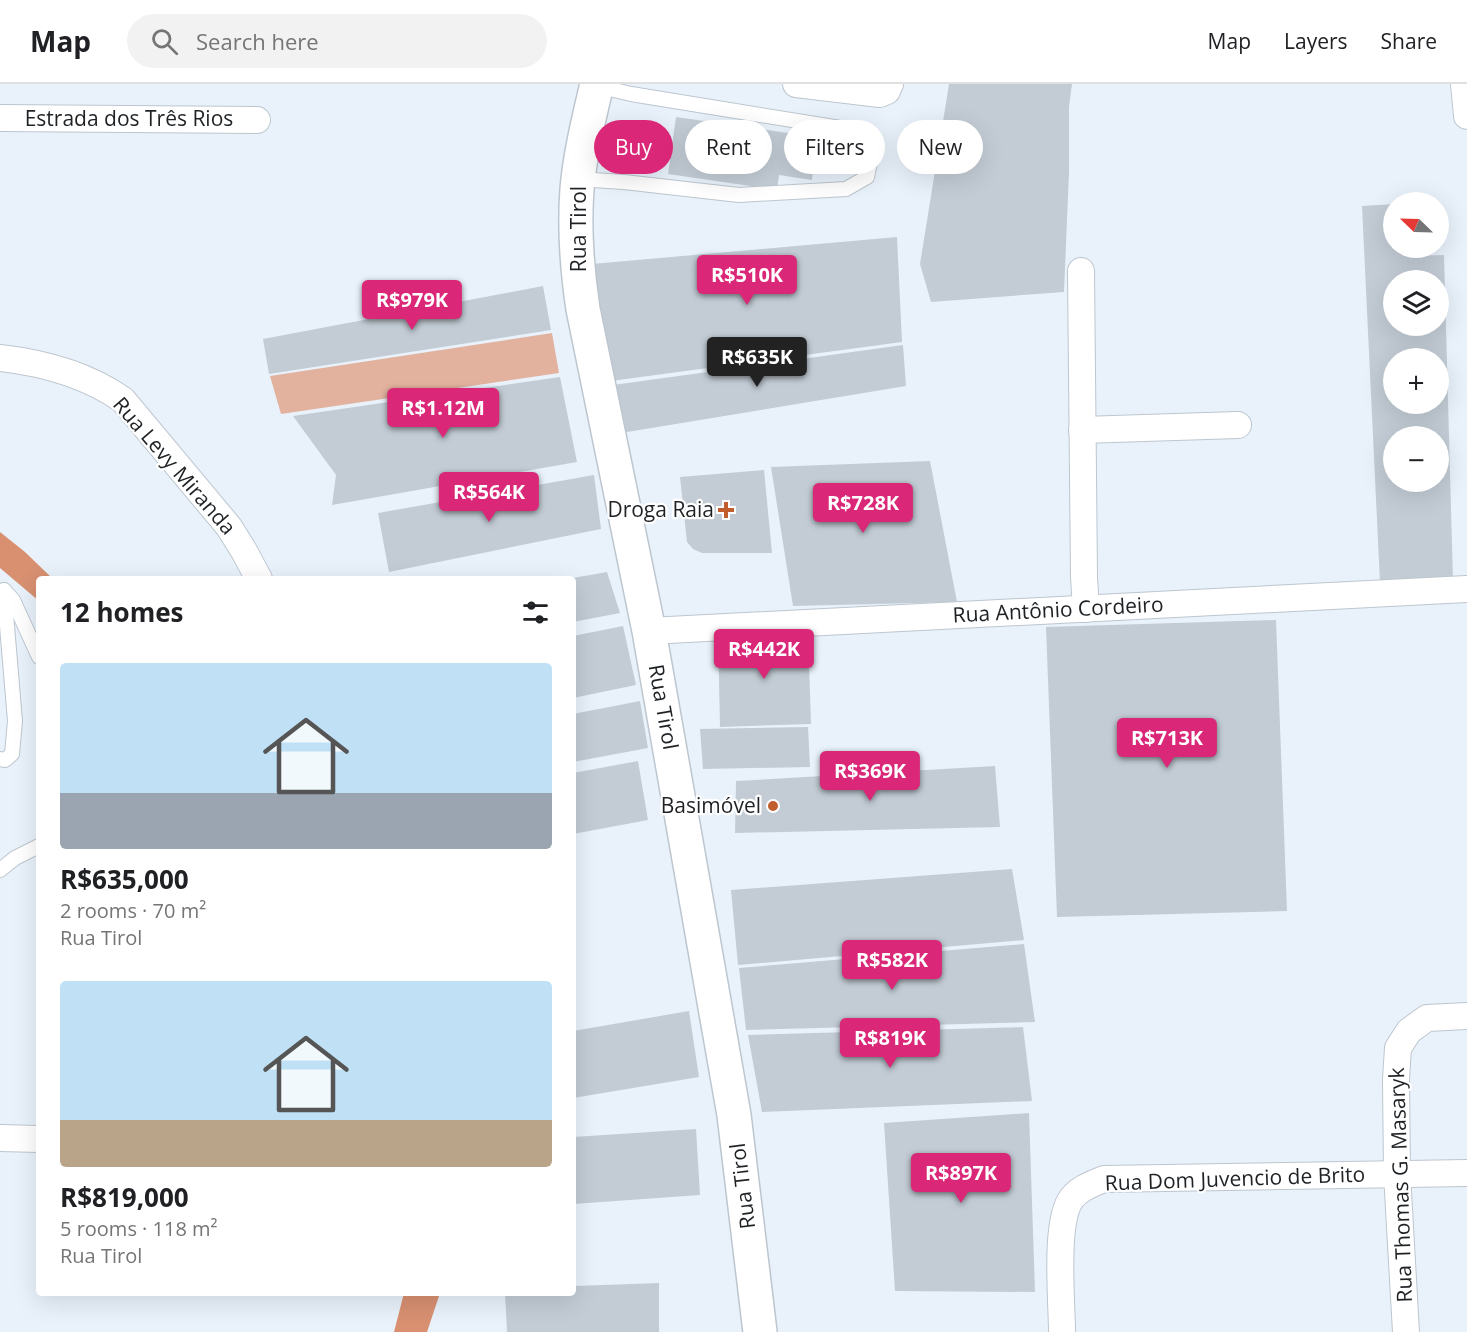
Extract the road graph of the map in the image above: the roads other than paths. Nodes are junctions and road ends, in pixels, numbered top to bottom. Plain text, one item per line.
1 (796, 84) edge
2 (890, 84) edge
3 (1464, 84) edge
4 (597, 85) edge
5 (1467, 116) edge
6 (0, 118) edge
7 (257, 120) dead end
8 (579, 179) junction
9 (1081, 271) dead end
10 (0, 358) edge
11 (1238, 424) dead end
12 (1082, 430) junction
13 (257, 576) edge
14 (2, 588) edge
15 (1467, 589) edge
16 (1086, 609) junction
17 (649, 631) junction
18 (36, 650) edge
19 (0, 759) edge
20 (36, 848) edge
21 (0, 870) edge
22 (1467, 1016) edge
23 (0, 1138) edge
24 (36, 1139) edge
25 (1467, 1173) edge
26 (1397, 1174) junction
27 (760, 1332) edge
28 (1062, 1332) edge
29 (1406, 1332) edge

1 - 2 street
3 - 5 street
4 - 8 main road, Rua Tirol
4 - 8 lane
6 - 7 street, Estrada dos Três Rios
8 - 17 main road, Rua Tirol
9 - 12 street
10 - 13 street, Rua Levy Miranda
11 - 12 street
12 - 16 street
14 - 18 lane
14 - 19 lane
15 - 16 street, Rua Antônio Cordeiro
16 - 17 street, Rua Antônio Cordeiro
17 - 27 main road, Rua Tirol
20 - 21 lane
22 - 26 street, Rua Thomas G. Masaryk
23 - 24 street
25 - 26 street, Rua Dom Juvencio de Brito
26 - 28 street, Rua Dom Juvencio de Brito
26 - 29 street, Rua Thomas G. Masaryk

